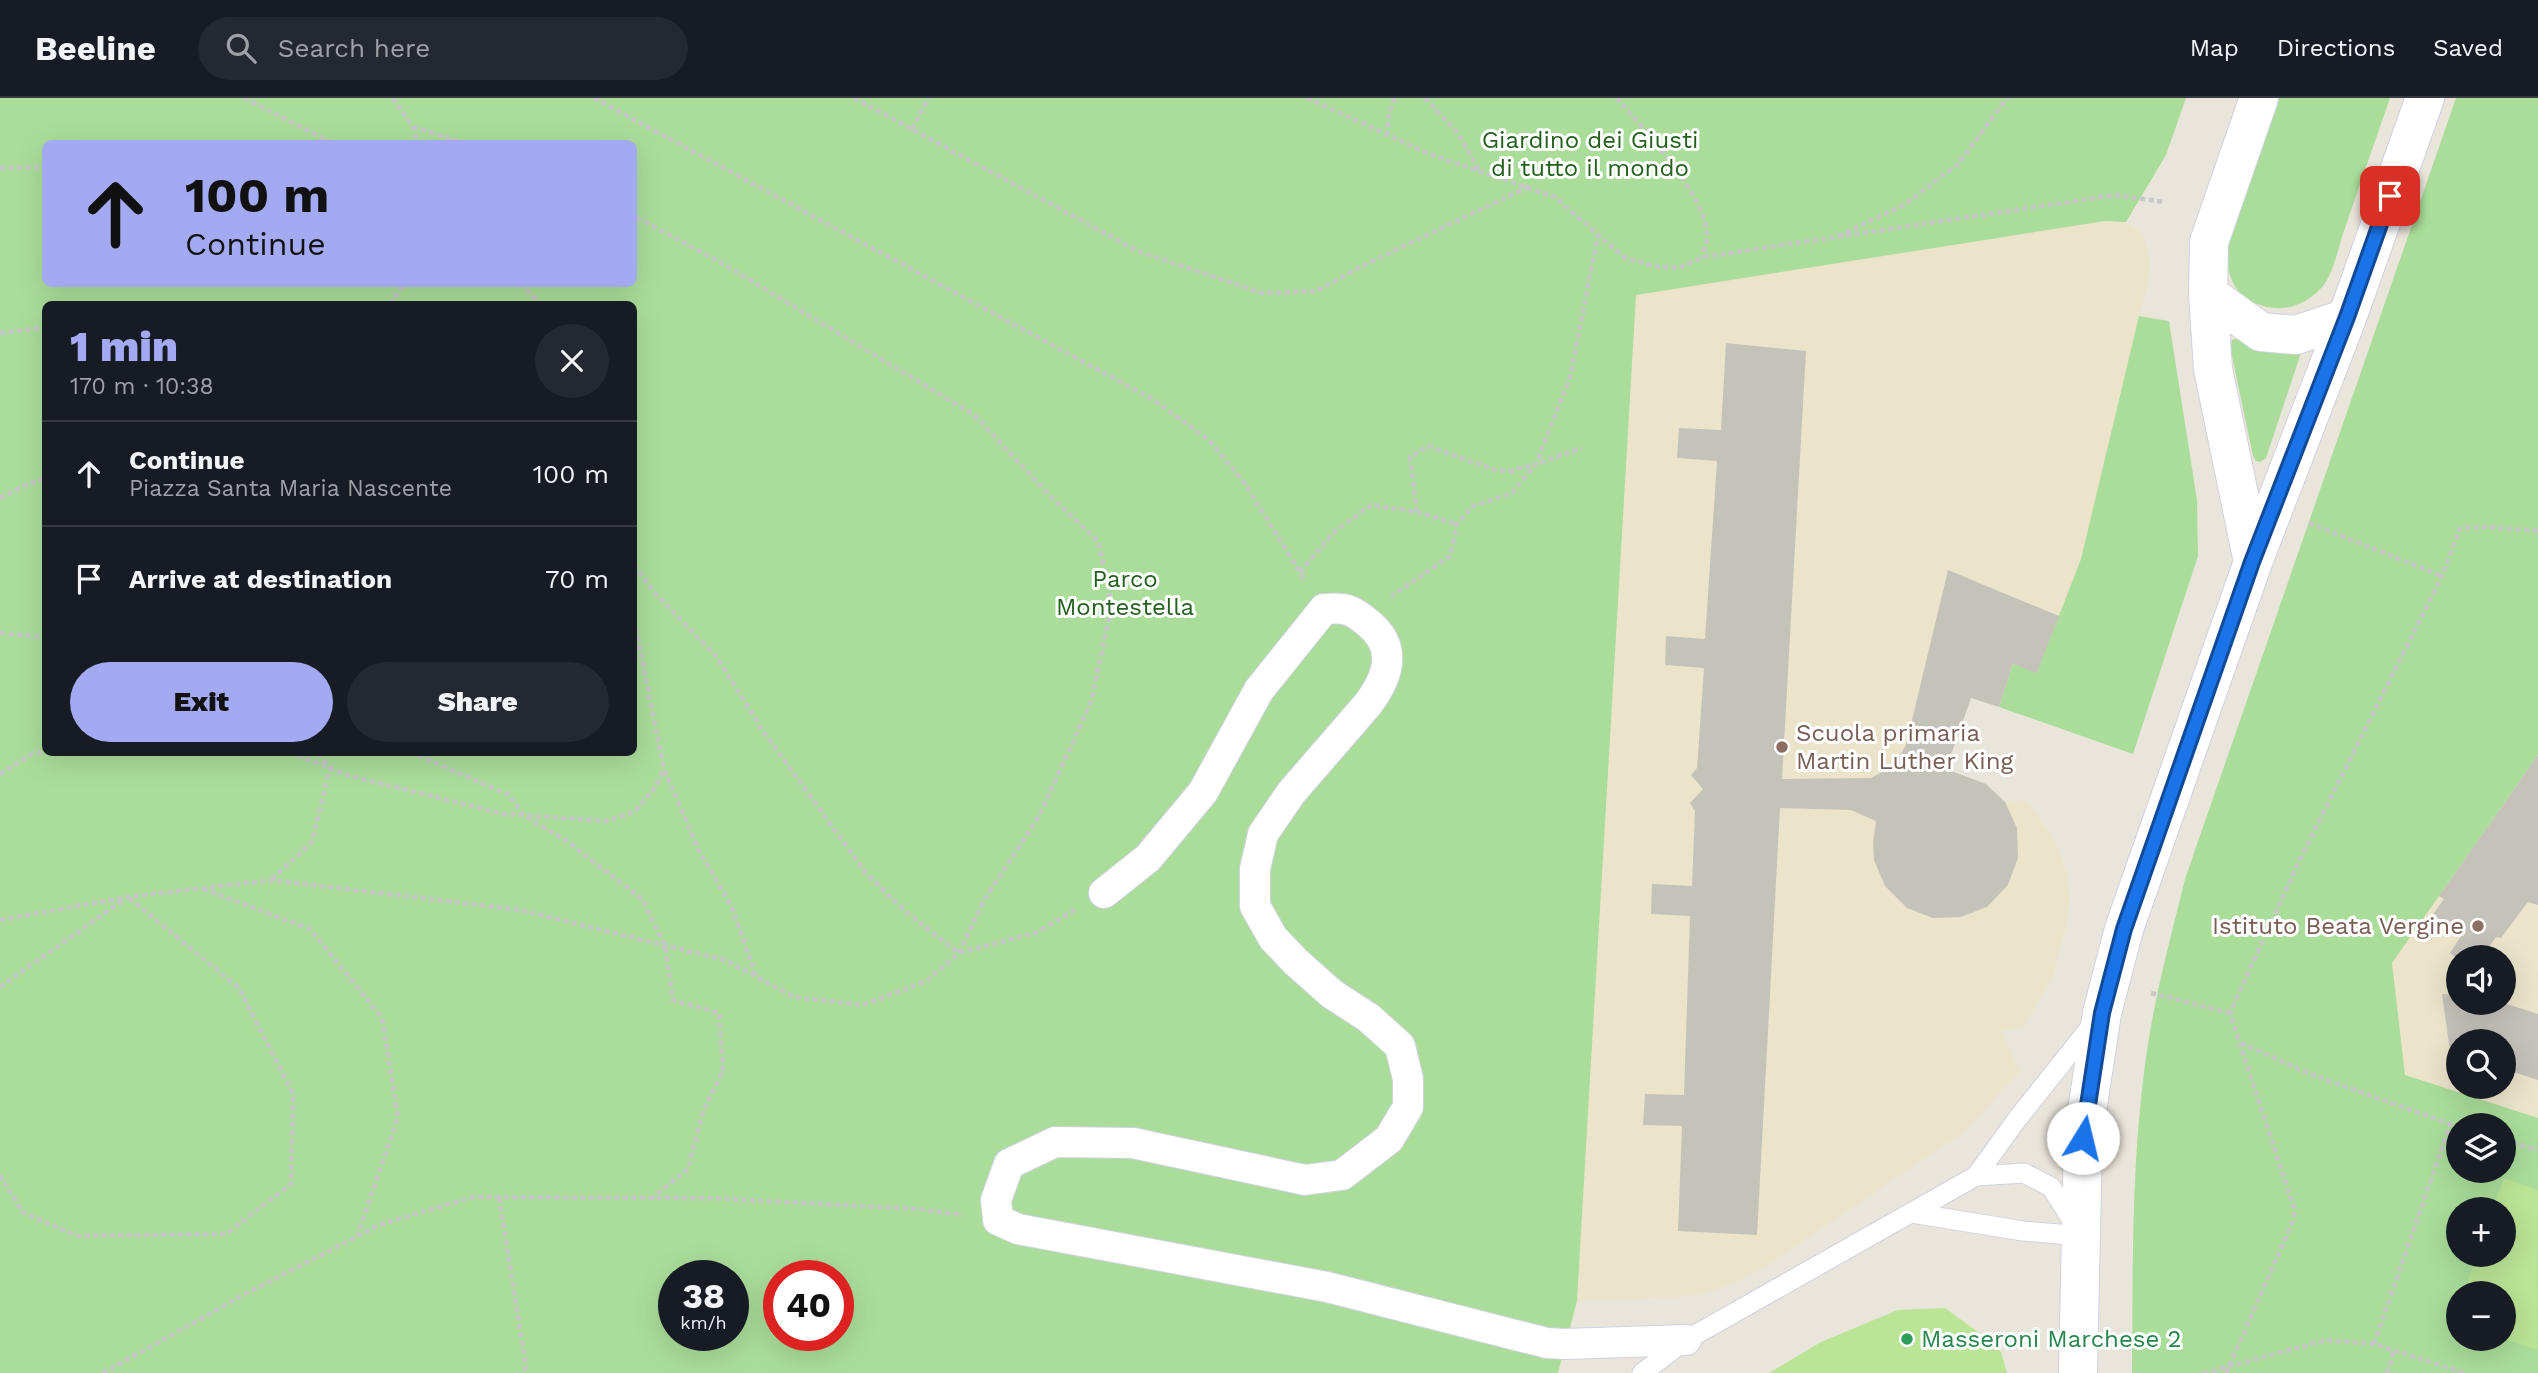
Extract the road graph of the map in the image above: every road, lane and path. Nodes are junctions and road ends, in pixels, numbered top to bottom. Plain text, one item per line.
1 (244, 98) edge
2 (393, 98) edge
3 (594, 98) edge
4 (854, 98) edge
5 (929, 98) edge
6 (1307, 98) edge
7 (1395, 98) edge
8 (1425, 98) edge
9 (1618, 98) edge
10 (2007, 98) edge
11 (2259, 98) edge
12 (2425, 98) edge
13 (413, 127) junction
14 (912, 129) junction
15 (1387, 136) junction
16 (326, 140) edge
17 (417, 140) edge
18 (455, 140) edge
19 (42, 167) edge
20 (0, 168) edge
21 (1480, 171) junction
22 (1529, 186) junction
23 (2164, 202) dead end
24 (637, 218) edge
25 (1598, 234) junction
26 (1831, 240) junction
27 (1703, 257) junction
28 (523, 287) edge
29 (2208, 294) junction
30 (538, 301) edge
31 (2347, 317) junction
32 (42, 328) edge
33 (0, 333) edge
34 (1582, 448) dead end
35 (1536, 464) junction
36 (42, 479) edge
37 (0, 498) edge
38 (2273, 508) junction
39 (1417, 512) junction
40 (1457, 524) junction
41 (2538, 531) edge
42 (2252, 562) junction
43 (637, 569) edge
44 (2442, 576) junction
45 (1379, 631) junction
46 (0, 633) edge
47 (42, 638) edge
48 (637, 638) edge
49 (42, 752) edge
50 (300, 756) edge
51 (321, 756) edge
52 (420, 756) edge
53 (330, 768) junction
54 (664, 769) junction
55 (0, 774) edge
56 (523, 815) junction
57 (272, 880) junction
58 (202, 888) junction
59 (1104, 892) joint
60 (128, 897) junction
61 (0, 920) edge
62 (664, 946) junction
63 (959, 953) junction
64 (757, 977) junction
65 (0, 987) edge
66 (2151, 993) dead end
67 (2102, 1013) junction
68 (2230, 1013) junction
69 (2240, 1043) junction
70 (2446, 1123) edge
71 (2446, 1139) edge
72 (2516, 1144) edge
73 (2538, 1150) edge
74 (0, 1175) edge
75 (1976, 1177) junction
76 (499, 1198) junction
77 (651, 1199) junction
78 (1912, 1213) junction
79 (998, 1220) junction
80 (358, 1236) junction
81 (2082, 1236) junction
82 (1686, 1340) junction
83 (2374, 1344) junction
84 (2395, 1350) junction
85 (2229, 1367) junction
86 (103, 1373) edge
87 (521, 1373) edge
88 (1642, 1373) edge
89 (2078, 1373) edge
90 (2204, 1373) edge
91 (2226, 1373) edge
92 (2386, 1373) edge
93 (2465, 1373) edge

1 - 16 path
2 - 13 path
3 - 39 path
4 - 14 path
5 - 14 path
6 - 15 path
7 - 15 path
8 - 21 path
9 - 27 path
10 - 26 path
11 - 29 street
12 - 31 street
13 - 17 path
13 - 18 path
14 - 22 path
15 - 21 path
19 - 20 path
21 - 22 path
22 - 25 path
23 - 26 path
24 - 63 path
25 - 27 path
25 - 35 path
26 - 27 path
28 - 30 path
29 - 31 street
29 - 42 street
31 - 38 street
32 - 33 path
34 - 35 path
35 - 39 path
35 - 40 path
36 - 37 path
38 - 42 street
38 - 44 path
39 - 40 path
40 - 45 path
41 - 44 path
42 - 67 street
43 - 63 path
44 - 68 path
45 - 59 street
45 - 79 street
46 - 47 path
48 - 54 path
49 - 55 path
50 - 53 path
51 - 53 path
52 - 56 path
53 - 56 path
53 - 57 path
54 - 56 path
54 - 64 path
56 - 62 path
57 - 58 path
57 - 62 path
58 - 60 path
58 - 80 path
59 - 63 path
60 - 61 path
60 - 65 path
60 - 74 path
62 - 64 path
62 - 77 path
63 - 64 path
66 - 68 path
67 - 75 lane
67 - 81 street
68 - 69 path
69 - 70 path
69 - 85 path
71 - 83 path
72 - 73 path
75 - 78 lane
75 - 81 lane
76 - 77 path
76 - 80 path
76 - 87 path
77 - 79 path
78 - 81 lane
78 - 82 lane
79 - 82 street
80 - 86 path
81 - 89 street
82 - 88 lane
83 - 84 path
83 - 85 path
84 - 92 path
84 - 93 path
85 - 90 path
85 - 91 path

